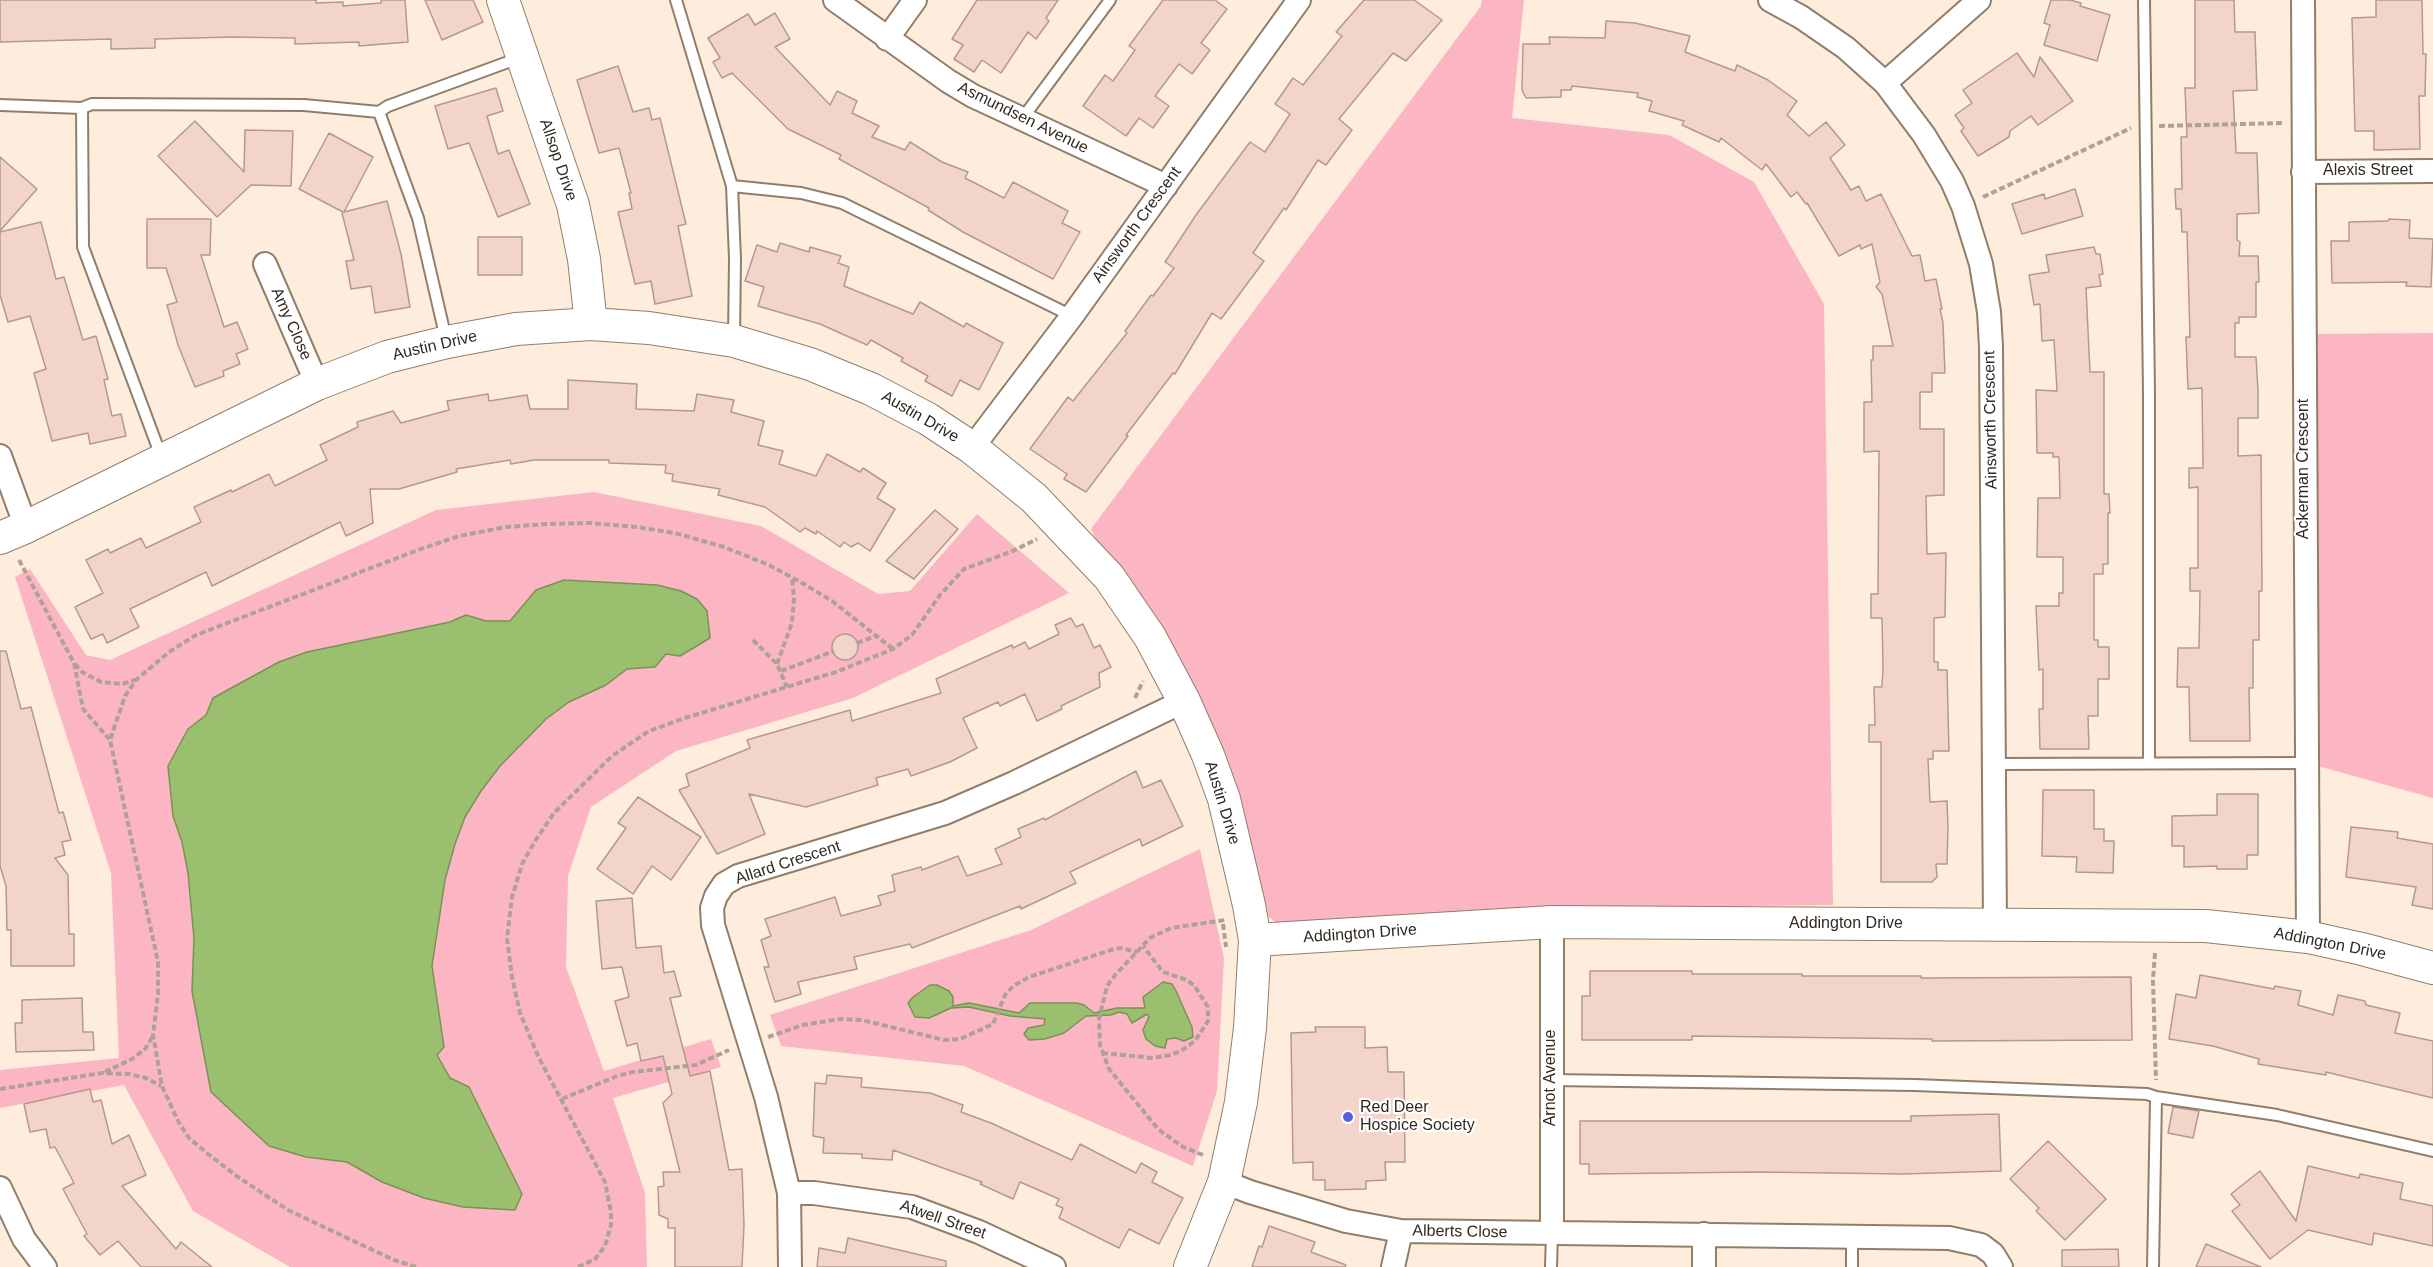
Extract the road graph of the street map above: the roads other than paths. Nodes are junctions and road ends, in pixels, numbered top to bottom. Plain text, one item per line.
1 (503, 0) edge
2 (676, 0) edge
3 (835, 0) edge
4 (915, 0) edge
5 (1110, 0) edge
6 (1299, 0) edge
7 (1770, 0) edge
8 (1979, 0) edge
9 (2144, 0) edge
10 (2303, 0) edge
11 (887, 39) junction
12 (522, 56) junction
13 (1885, 82) junction
14 (0, 105) edge
15 (82, 108) junction
16 (379, 112) junction
17 (1022, 119) junction
18 (2303, 171) junction
19 (2433, 171) edge
20 (732, 186) junction
21 (1166, 186) junction
22 (265, 264) dead end
23 (1072, 316) junction
24 (591, 324) junction
25 (734, 341) junction
26 (447, 342) junction
27 (317, 384) junction
28 (972, 448) junction
29 (0, 456) edge
30 (163, 460) junction
31 (15, 542) edge
32 (1184, 701) junction
33 (2307, 763) junction
34 (1994, 764) junction
35 (2149, 764) junction
36 (1552, 922) junction
37 (1995, 925) junction
38 (1244, 930) junction
39 (2308, 937) junction
40 (2433, 968) edge
41 (1551, 1080) junction
42 (2156, 1097) junction
43 (2433, 1151) edge
44 (1224, 1182) junction
45 (0, 1188) edge
46 (789, 1193) junction
47 (1401, 1231) junction
48 (1552, 1233) junction
49 (1704, 1234) junction
50 (1852, 1237) junction
51 (45, 1267) edge
52 (789, 1267) edge
53 (1054, 1267) edge
54 (1190, 1267) edge
55 (1393, 1267) edge
56 (1551, 1267) edge
57 (1704, 1267) edge
58 (1851, 1267) edge
59 (2001, 1267) edge
60 (2153, 1267) edge

1 - 12 street, Allsop Drive
2 - 20 lane
3 - 11 street, Asmundsen Avenue
4 - 11 street
5 - 17 lane
6 - 21 street, Ainsworth Crescent
7 - 13 street, Ainsworth Crescent
8 - 13 street
9 - 35 lane
10 - 18 street, Ackerman Crescent
11 - 17 street, Asmundsen Avenue
12 - 16 lane
12 - 24 street, Allsop Drive
13 - 34 street, Ainsworth Crescent
14 - 15 lane
15 - 16 lane
15 - 30 lane
16 - 26 lane
17 - 21 street, Asmundsen Avenue
18 - 19 street, Alexis Street
18 - 33 street, Ackerman Crescent
20 - 23 lane
20 - 25 lane
21 - 23 street, Ainsworth Crescent
22 - 27 street, Amy Close
23 - 28 street, Ainsworth Crescent
24 - 25 street, Austin Drive
24 - 26 street, Austin Drive
25 - 28 street, Austin Drive
26 - 27 street, Austin Drive
27 - 30 street, Austin Drive
28 - 32 street, Austin Drive
29 - 31 street
30 - 31 street, Austin Drive
32 - 38 street, Austin Drive
32 - 46 street, Allard Crescent
33 - 35 lane
33 - 39 street, Ackerman Crescent
34 - 35 lane
34 - 37 street, Ainsworth Crescent
36 - 37 street, Addington Drive
36 - 38 street, Addington Drive
36 - 41 street, Arnot Avenue
37 - 39 street, Addington Drive
38 - 44 street, Austin Drive
39 - 40 street, Addington Drive
41 - 42 lane
41 - 48 street, Arnot Avenue
42 - 43 lane
42 - 60 lane
44 - 47 street, Alberts Close
44 - 54 street, Austin Drive
45 - 51 street
46 - 52 street, Allard Crescent
46 - 53 street, Atwell Street
47 - 48 street, Alberts Close
47 - 55 street
48 - 49 street, Alberts Close
48 - 56 lane
49 - 50 street, Alberts Close
49 - 57 street
50 - 58 lane
50 - 59 street, Alberts Close

